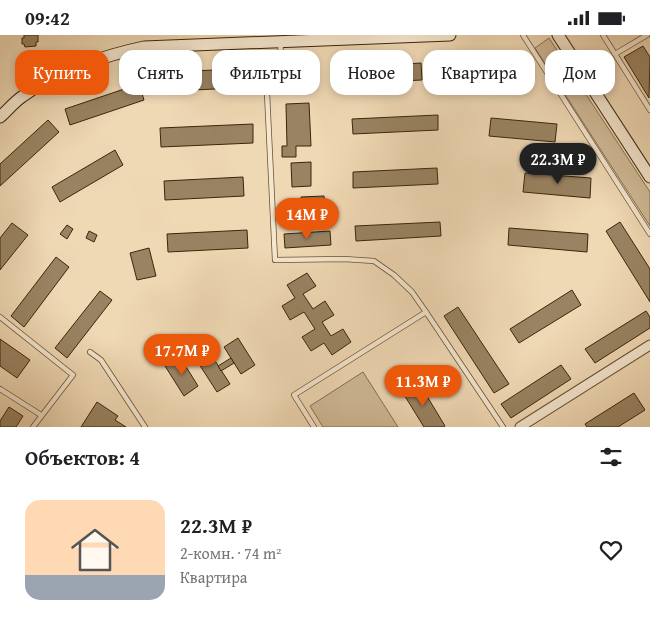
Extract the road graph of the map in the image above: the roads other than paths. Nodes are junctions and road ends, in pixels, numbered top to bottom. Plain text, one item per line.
1 (450, 35) edge
2 (523, 35) edge
3 (558, 35) edge
4 (602, 35) edge
5 (647, 35) edge
6 (255, 38) edge
7 (281, 41) junction
8 (611, 50) edge
9 (615, 53) edge
10 (615, 56) edge
11 (650, 110) edge
12 (0, 117) edge
13 (650, 177) edge
14 (650, 234) edge
15 (426, 312) junction
16 (0, 317) edge
17 (650, 345) edge
18 (90, 352) dead end
19 (0, 389) edge
20 (41, 415) junction
21 (34, 427) edge
22 (144, 427) edge
23 (314, 427) edge
24 (503, 427) edge
25 (520, 427) edge

1 - 7 main road
2 - 14 lane
3 - 13 main road
4 - 8 lane
5 - 9 lane
6 - 7 main road
6 - 12 main road
7 - 15 lane
10 - 11 lane
15 - 23 lane
15 - 24 lane
16 - 20 lane
17 - 25 street
18 - 22 lane
19 - 20 lane
20 - 21 lane

